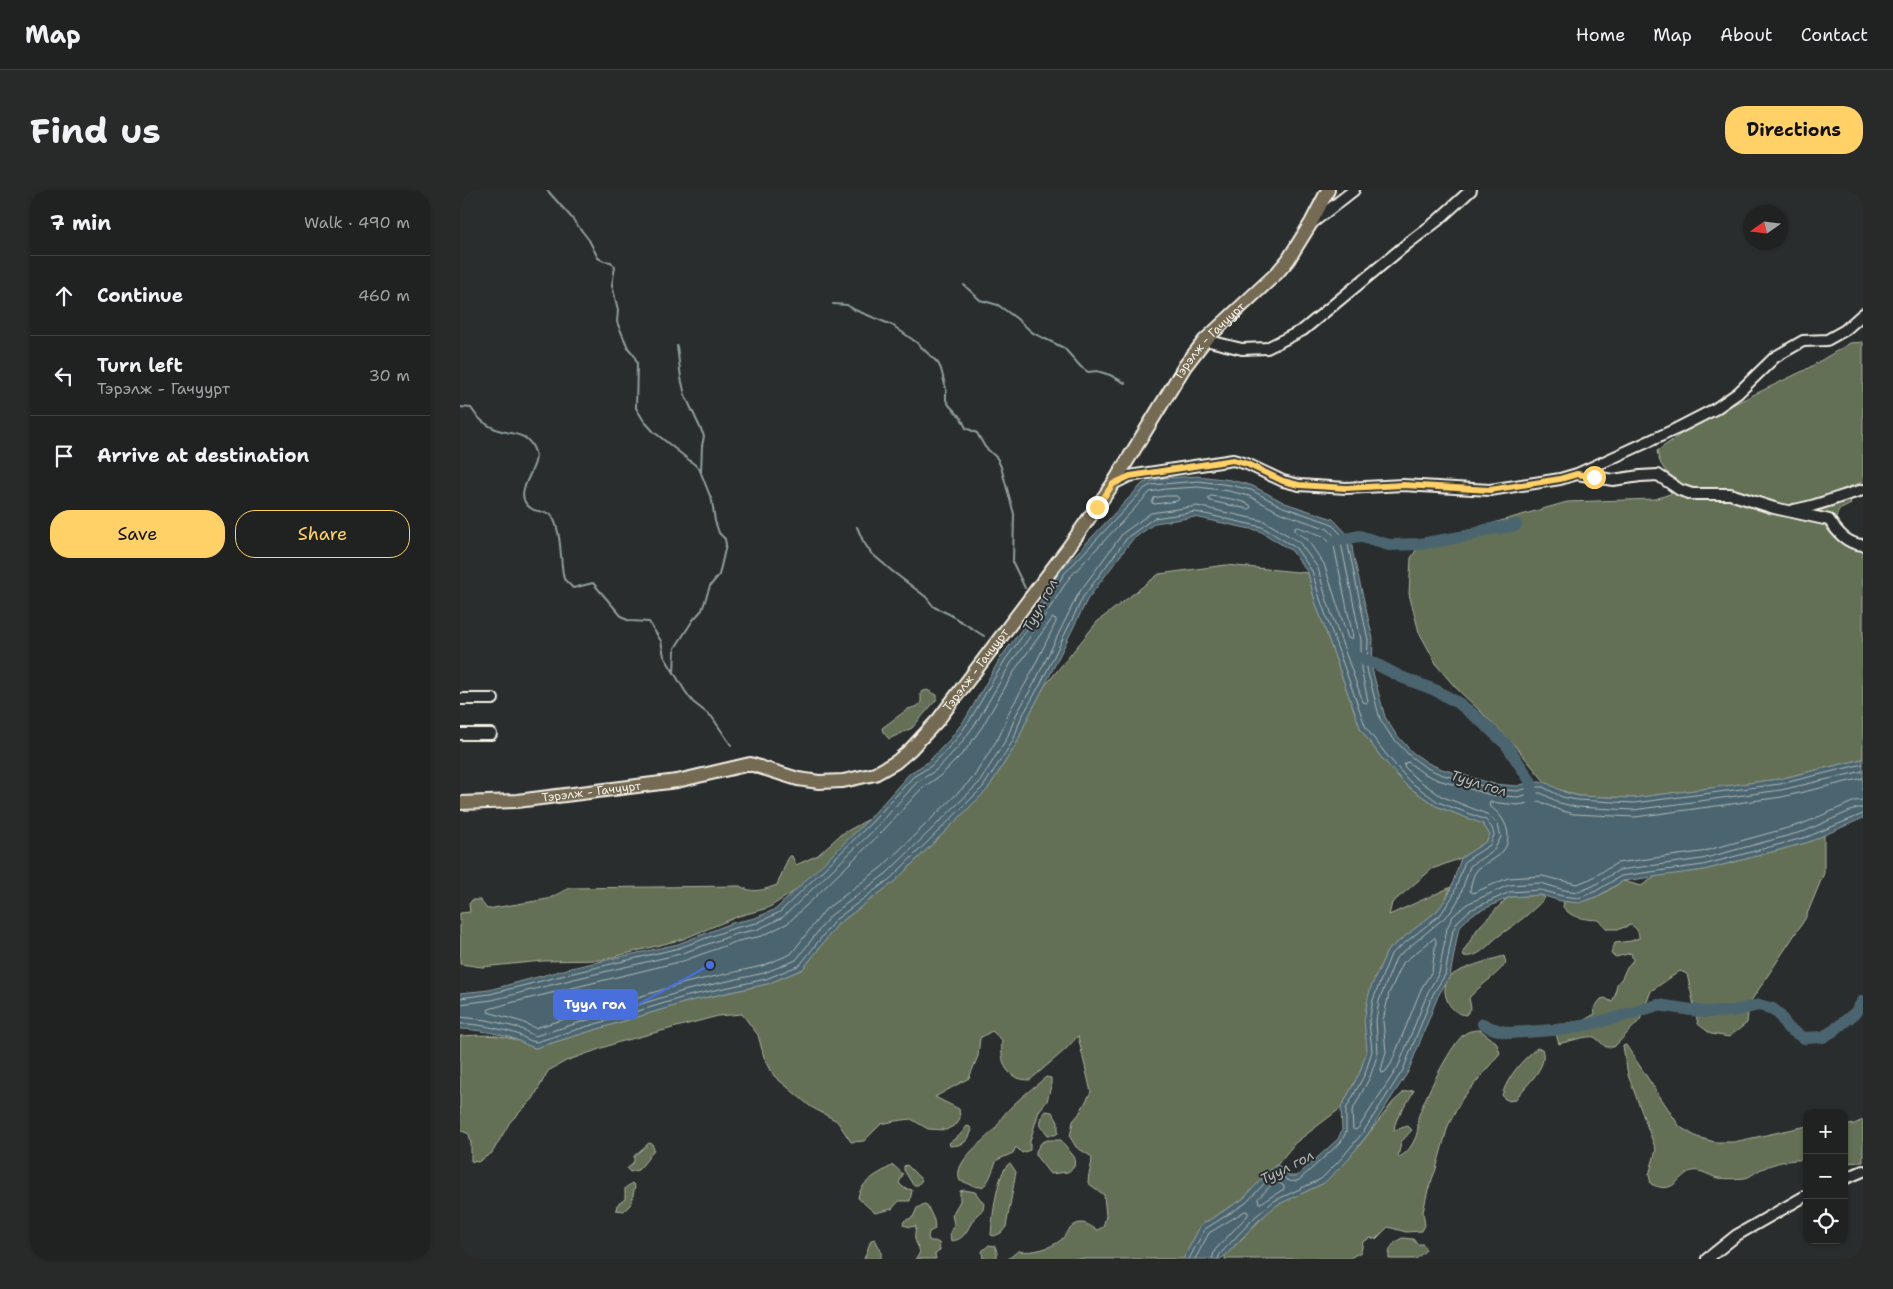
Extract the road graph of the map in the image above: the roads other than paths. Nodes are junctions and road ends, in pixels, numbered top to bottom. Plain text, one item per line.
1 (1328, 190) edge
2 (1354, 190) edge
3 (1471, 190) edge
4 (1311, 223) junction
5 (1863, 314) edge
6 (1205, 340) junction
7 (1577, 474) junction
8 (1113, 484) junction
9 (1863, 490) edge
10 (1788, 511) junction
11 (1863, 545) edge
12 (460, 699) edge
13 (492, 699) dead end
14 (460, 734) edge
15 (491, 734) dead end
16 (460, 803) edge
17 (1863, 1171) edge
18 (1848, 1177) edge
19 (1803, 1197) edge
20 (1707, 1259) edge

1 - 4 main road, Тэрэлж - Гачуурт
2 - 4 street
3 - 6 street
4 - 6 main road, Тэрэлж - Гачуурт
5 - 7 street
6 - 8 main road, Тэрэлж - Гачуурт
7 - 8 street
7 - 10 street
8 - 16 main road, Тэрэлж - Гачуурт
9 - 10 street
10 - 11 street
12 - 13 street
14 - 15 street
17 - 18 street
19 - 20 street

